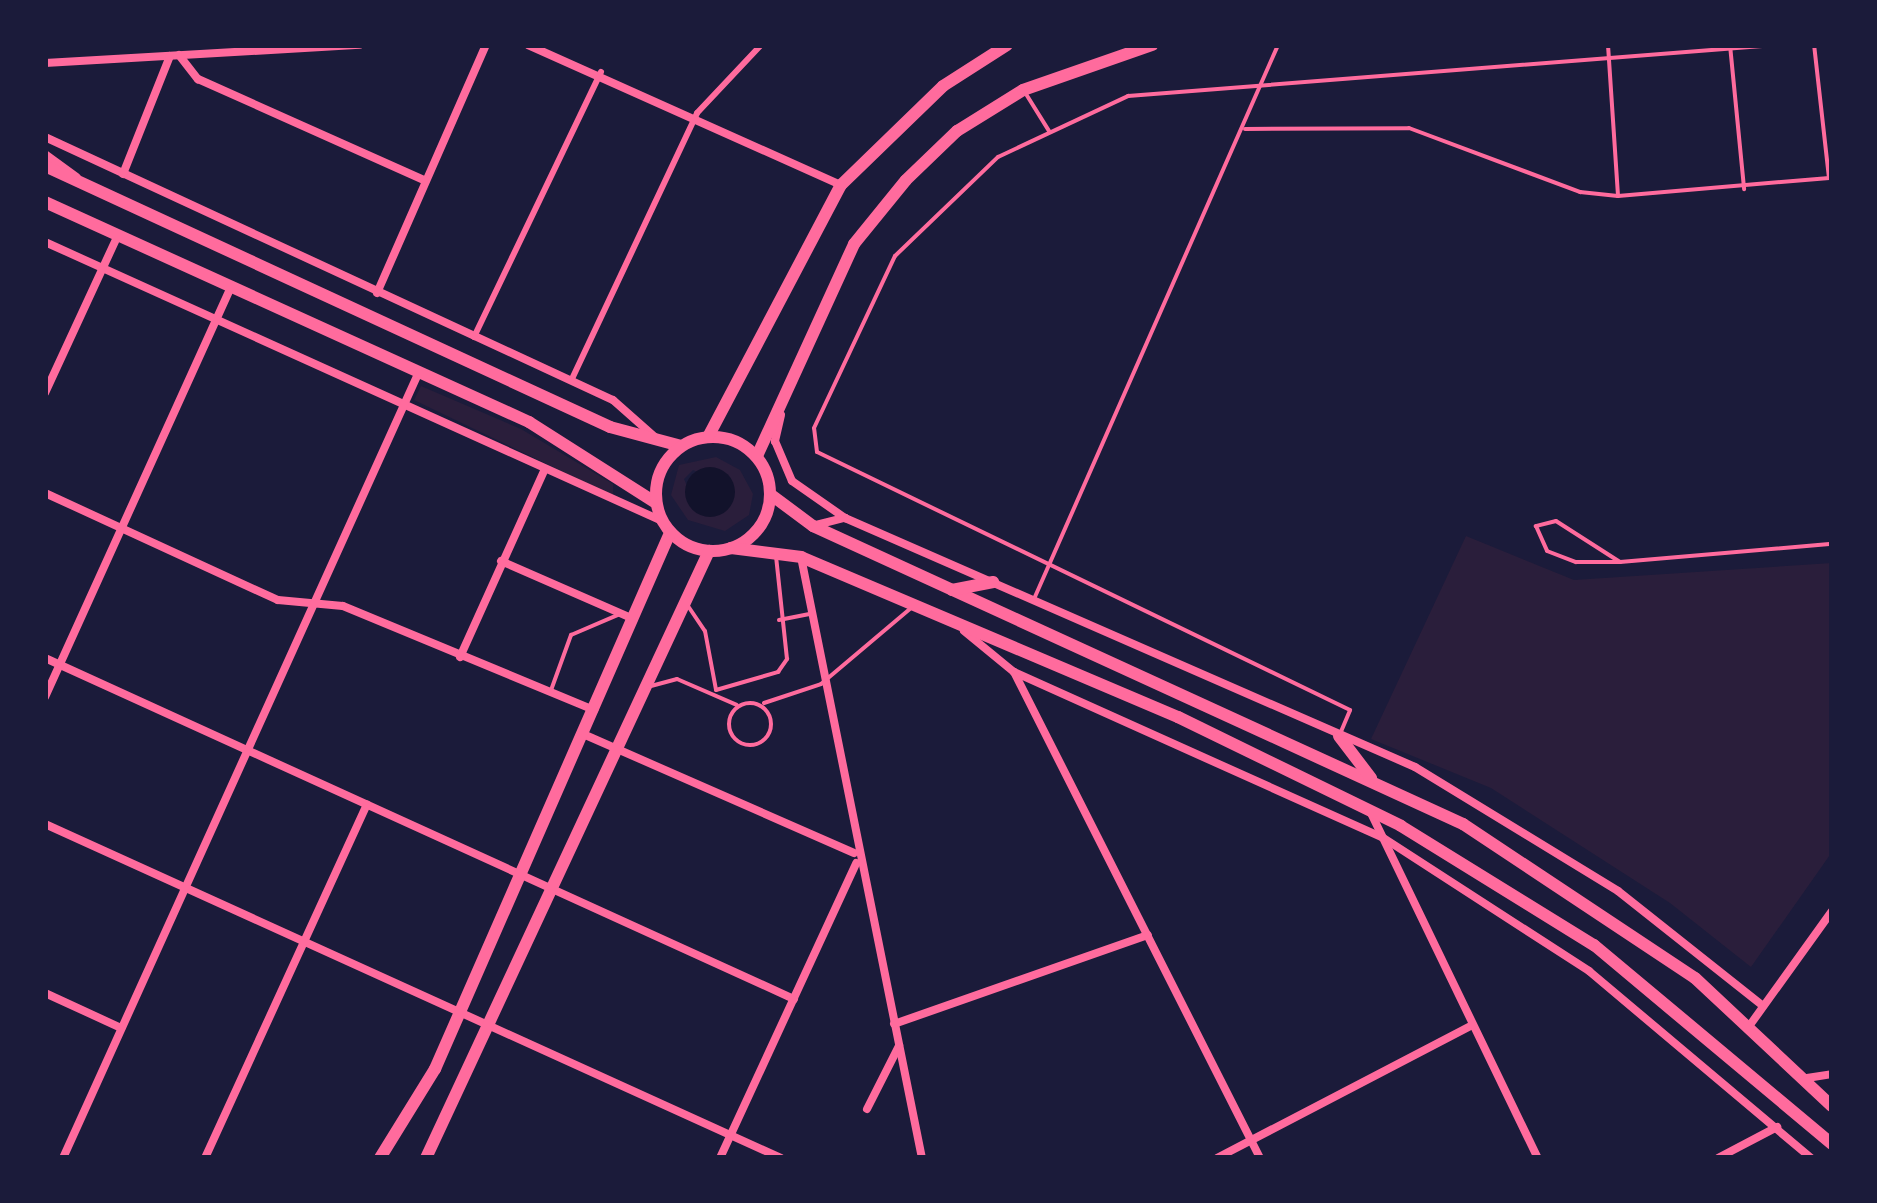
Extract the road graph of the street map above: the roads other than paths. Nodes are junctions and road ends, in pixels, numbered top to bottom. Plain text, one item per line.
1 (118, 45) edge
2 (359, 45) edge
3 (486, 45) edge
4 (528, 45) edge
5 (760, 45) edge
6 (1007, 45) edge
7 (1152, 45) edge
8 (1278, 45) edge
9 (1608, 45) edge
10 (1775, 45) edge
11 (1814, 45) edge
12 (1730, 47) edge
13 (175, 56) junction
14 (119, 58) junction
15 (1609, 58) junction
16 (45, 62) edge
17 (601, 72) junction
18 (1267, 80) junction
19 (1023, 90) junction
20 (697, 113) junction
21 (1245, 129) junction
22 (1049, 131) junction
23 (45, 137) edge
24 (45, 154) edge
25 (45, 166) edge
26 (123, 174) junction
27 (1831, 178) edge
28 (424, 180) junction
29 (84, 184) junction
30 (841, 184) junction
31 (1744, 189) junction
32 (1618, 196) junction
33 (45, 202) edge
34 (118, 237) junction
35 (45, 242) edge
36 (103, 268) junction
37 (230, 289) junction
38 (377, 293) junction
39 (216, 318) junction
40 (474, 338) junction
41 (417, 376) junction
42 (570, 380) junction
43 (789, 385) junction
44 (45, 392) edge
45 (403, 406) junction
46 (708, 436) junction
47 (656, 438) junction
48 (681, 446) junction
49 (757, 456) junction
50 (544, 471) junction
51 (45, 493) edge
52 (770, 494) junction
53 (656, 503) junction
54 (845, 518) junction
55 (813, 526) junction
56 (122, 527) junction
57 (666, 527) junction
58 (1832, 544) edge
59 (731, 548) junction
60 (710, 551) junction
61 (776, 552) junction
62 (801, 556) junction
63 (501, 561) junction
64 (1620, 562) junction
65 (1049, 568) junction
66 (993, 582) junction
67 (952, 590) junction
68 (1034, 599) junction
69 (315, 602) junction
70 (686, 602) junction
71 (912, 606) junction
72 (809, 614) junction
73 (628, 616) junction
74 (779, 620) junction
75 (956, 624) junction
76 (460, 657) junction
77 (45, 658) edge
78 (60, 664) junction
79 (1014, 672) junction
80 (820, 684) junction
81 (647, 688) junction
82 (716, 690) junction
83 (550, 693) junction
84 (45, 696) edge
85 (764, 702) junction
86 (738, 705) junction
87 (594, 710) junction
88 (583, 734) junction
89 (1339, 736) junction
90 (248, 750) junction
91 (619, 750) junction
92 (1373, 780) junction
93 (367, 804) junction
94 (1369, 810) junction
95 (45, 824) edge
96 (1382, 837) junction
97 (855, 858) junction
98 (522, 875) junction
99 (186, 888) junction
100 (553, 889) junction
101 (1832, 911) edge
102 (1148, 935) junction
103 (304, 942) junction
104 (45, 993) edge
105 (794, 999) junction
106 (1763, 1006) junction
107 (460, 1012) junction
108 (894, 1024) junction
109 (1474, 1025) junction
110 (1750, 1025) junction
111 (491, 1026) junction
112 (122, 1028) junction
113 (899, 1046) junction
114 (1832, 1074) edge
115 (1807, 1078) junction
116 (1832, 1106) edge
117 (867, 1109) dead end
118 (1777, 1127) junction
119 (731, 1135) junction
120 (1252, 1140) junction
121 (1832, 1144) edge
122 (63, 1158) edge
123 (205, 1158) edge
124 (380, 1158) edge
125 (426, 1158) edge
126 (720, 1158) edge
127 (782, 1158) edge
128 (922, 1158) edge
129 (1218, 1158) edge
130 (1260, 1158) edge
131 (1538, 1158) edge
132 (1718, 1158) edge
133 (1810, 1158) edge

1 - 14 street
2 - 13 street
3 - 28 street
4 - 17 street
5 - 20 street
6 - 30 main road
7 - 19 main road
8 - 18 lane
9 - 15 lane
10 - 12 lane
11 - 27 lane
12 - 15 lane
12 - 31 lane
13 - 14 street
13 - 26 street
13 - 28 street
14 - 16 street
15 - 18 lane
15 - 32 lane
17 - 20 street
17 - 40 street
18 - 21 lane
18 - 22 lane
19 - 22 lane
19 - 43 main road
20 - 30 street
20 - 42 street
21 - 32 lane
21 - 65 lane
22 - 65 lane
23 - 26 street
24 - 29 street
25 - 29 main road
26 - 38 street
27 - 31 lane
28 - 38 street
29 - 47 main road
30 - 46 main road
31 - 32 lane
33 - 34 main road
34 - 36 street
34 - 37 main road
35 - 36 street
36 - 39 street
36 - 44 street
37 - 39 street
37 - 41 main road
38 - 40 street
39 - 45 street
39 - 56 street
40 - 42 street
41 - 45 street
41 - 53 main road
42 - 47 street
43 - 49 main road
43 - 54 street
45 - 50 street
45 - 69 street
46 - 48 main road
46 - 49 main road
47 - 48 main road
48 - 53 main road
49 - 52 main road
50 - 57 street
50 - 63 street
51 - 56 street
52 - 55 main road
52 - 59 main road
53 - 57 main road
54 - 55 street
54 - 66 street
55 - 67 main road
56 - 69 street
56 - 78 street
57 - 60 main road
57 - 73 main road
58 - 64 lane
59 - 60 main road
59 - 61 main road
60 - 70 main road
61 - 62 main road
61 - 74 lane
62 - 71 main road
62 - 72 street
63 - 73 street
63 - 76 street
64 - 64 lane
65 - 68 lane
65 - 89 lane
66 - 67 main road
66 - 68 street
67 - 92 main road
68 - 89 street
69 - 76 street
69 - 90 street
70 - 81 main road
70 - 82 lane
71 - 75 main road
71 - 80 lane
72 - 74 lane
72 - 80 street
73 - 83 lane
73 - 87 main road
74 - 82 lane
75 - 79 street
75 - 94 main road
76 - 83 street
77 - 78 street
78 - 84 street
78 - 90 street
79 - 96 street
79 - 102 street
80 - 85 lane
80 - 97 street
81 - 82 lane
81 - 91 main road
82 - 86 lane
83 - 87 street
85 - 86 lane
85 - 86 lane
87 - 88 main road
88 - 91 street
88 - 98 main road
89 - 92 main road
89 - 106 street
90 - 93 street
90 - 99 street
91 - 97 street
91 - 100 main road
92 - 110 main road
93 - 98 street
93 - 103 street
94 - 96 street
94 - 121 main road
95 - 99 street
96 - 109 street
96 - 118 street
97 - 105 street
97 - 108 street
98 - 100 street
98 - 107 main road
99 - 103 street
99 - 112 street
100 - 105 street
100 - 111 main road
101 - 106 street
102 - 108 street
102 - 120 street
103 - 107 street
103 - 123 street
104 - 112 street
105 - 119 street
106 - 110 street
107 - 111 street
107 - 124 main road
108 - 113 street
109 - 120 street
109 - 131 street
110 - 115 main road
111 - 119 street
111 - 125 main road
112 - 122 street
113 - 117 street
113 - 128 street
114 - 115 street
115 - 116 main road
118 - 132 street
118 - 133 street
119 - 126 street
119 - 127 street
120 - 129 street
120 - 130 street

